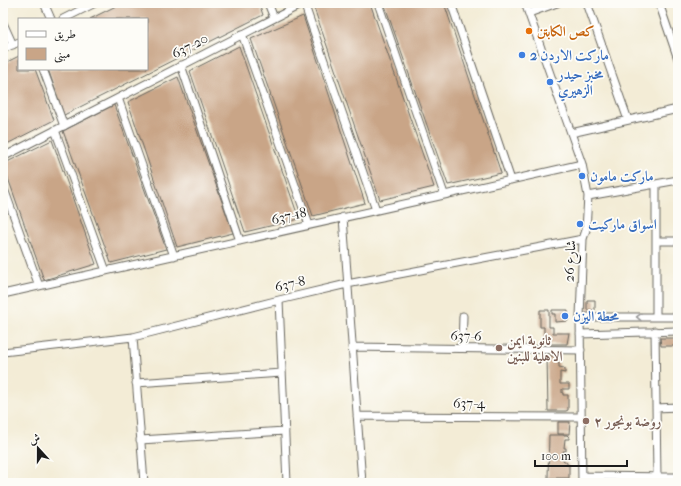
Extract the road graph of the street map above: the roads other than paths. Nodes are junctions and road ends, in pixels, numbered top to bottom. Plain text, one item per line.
1 (44, 3) edge
2 (95, 3) edge
3 (268, 3) edge
4 (304, 3) edge
5 (378, 3) edge
6 (451, 3) edge
7 (525, 3) edge
8 (557, 3) edge
9 (587, 3) edge
10 (659, 3) edge
11 (529, 13) junction
12 (51, 18) edge
13 (65, 18) edge
14 (274, 18) junction
15 (3, 23) edge
16 (242, 34) junction
17 (16, 43) edge
18 (3, 50) edge
19 (678, 59) edge
20 (181, 65) junction
21 (43, 70) edge
22 (118, 98) junction
23 (678, 109) edge
24 (628, 120) junction
25 (64, 126) junction
26 (56, 130) junction
27 (571, 133) junction
28 (3, 157) edge
29 (582, 164) junction
30 (511, 180) junction
31 (678, 180) edge
32 (656, 185) junction
33 (3, 186) edge
34 (444, 194) junction
35 (588, 196) junction
36 (376, 210) junction
37 (343, 217) junction
38 (309, 225) junction
39 (583, 239) junction
40 (240, 241) junction
41 (656, 241) junction
42 (678, 241) edge
43 (174, 256) junction
44 (106, 271) junction
45 (347, 284) junction
46 (39, 286) junction
47 (3, 294) edge
48 (279, 300) junction
49 (463, 316) dead end
50 (580, 317) junction
51 (656, 317) junction
52 (678, 317) edge
53 (655, 331) junction
54 (678, 331) edge
55 (580, 334) junction
56 (133, 337) junction
57 (352, 347) junction
58 (462, 348) junction
59 (580, 350) junction
60 (3, 352) edge
61 (282, 373) junction
62 (136, 383) junction
63 (678, 407) edge
64 (656, 408) junction
65 (357, 416) junction
66 (581, 417) junction
67 (285, 431) junction
68 (140, 440) junction
69 (657, 477) junction
70 (678, 478) edge
71 (582, 480) edge
72 (144, 483) edge
73 (287, 483) edge
74 (362, 483) edge

1 - 12 street
2 - 13 street
3 - 14 street
4 - 14 street, 637-20
4 - 36 street
5 - 34 street
6 - 30 street
7 - 11 street, شارع 26
8 - 11 street
9 - 24 street
10 - 19 street
11 - 27 street, شارع 26
14 - 16 street, 637-20
15 - 17 street
16 - 20 street, 637-20
16 - 38 street
17 - 18 street
20 - 22 street, 637-20
20 - 40 street
21 - 25 street
22 - 25 street, 637-20
22 - 43 street
23 - 24 street
24 - 27 street
25 - 26 street, 637-20
26 - 28 street, 637-20
26 - 44 street
27 - 29 street, شارع 26
29 - 30 street, 637-18
29 - 35 street, شارع 26
30 - 34 street, 637-18
31 - 32 street
32 - 35 street
32 - 41 street
33 - 46 street
34 - 36 street, 637-18
35 - 39 street, شارع 26
36 - 37 street, 637-18
37 - 38 street, 637-18
37 - 45 street
38 - 40 street, 637-18
39 - 45 street, 637-8
39 - 50 street, شارع 26
40 - 43 street, 637-18
41 - 42 street
41 - 51 street
43 - 44 street, 637-18
44 - 46 street, 637-18
45 - 48 street, 637-8
45 - 57 street
46 - 47 street, 637-18
48 - 56 street, 637-8
48 - 61 street
49 - 58 street
51 -> 50 street
50 - 55 street, شارع 26
51 - 52 street
53 - 54 street
53 - 55 street
53 - 64 street
55 - 59 street, شارع 26
56 - 60 street, 637-8
56 - 62 street
57 - 58 street, 637-6
57 - 65 street
58 - 59 street, 637-6
59 - 66 street, شارع 26
61 - 62 street
61 - 67 street
62 - 68 street
63 - 64 street
64 - 69 street
65 - 66 street, 637-4
65 - 74 street
66 - 71 street, شارع 26
67 - 68 street
67 - 73 street
68 - 72 street
69 - 70 street
69 - 71 street

